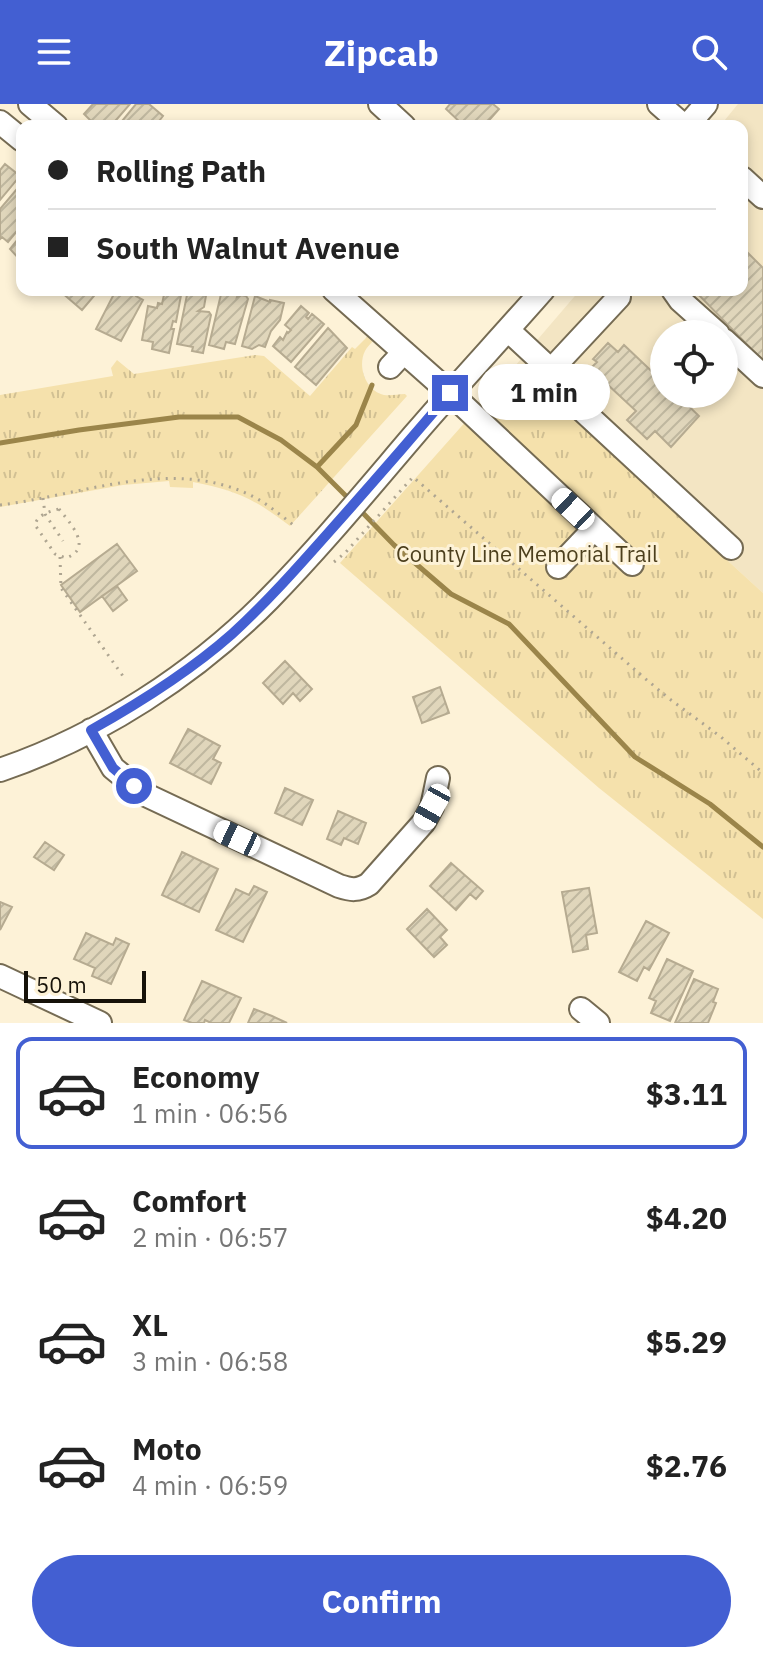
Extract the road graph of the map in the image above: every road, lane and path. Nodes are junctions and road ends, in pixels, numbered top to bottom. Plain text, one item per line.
1 (30, 104) edge
2 (380, 104) edge
3 (659, 104) edge
4 (706, 104) edge
5 (49, 120) edge
6 (397, 120) edge
7 (678, 120) edge
8 (691, 120) edge
9 (0, 122) edge
10 (16, 135) edge
11 (748, 183) edge
12 (763, 197) edge
13 (339, 296) edge
14 (538, 296) edge
15 (677, 296) edge
16 (619, 297) dead end
17 (702, 320) edge
18 (508, 330) junction
19 (738, 353) edge
20 (551, 370) junction
21 (763, 376) edge
22 (450, 393) junction
23 (43, 498) junction
24 (0, 505) edge
25 (45, 514) junction
26 (296, 527) dead end
27 (594, 529) junction
28 (63, 541) dead end
29 (731, 548) dead end
30 (60, 557) junction
31 (334, 562) dead end
32 (632, 564) dead end
33 (558, 567) dead end
34 (125, 679) dead end
35 (91, 730) junction
36 (0, 770) edge
37 (763, 773) edge
38 (438, 778) dead end
39 (0, 976) edge
40 (100, 1023) edge

1 - 5 street
2 - 6 street
3 - 7 street
4 - 8 street
9 - 10 street
11 - 12 street
13 - 22 street
14 - 18 street
15 - 17 street
16 - 20 street
18 - 20 street
18 - 22 street
19 - 21 street
20 - 29 street
22 - 27 street
22 - 35 street
23 - 24 path
23 - 25 path
23 - 26 path
25 - 28 path
25 - 30 path
25 - 30 path
27 - 32 street
27 - 33 street
30 - 34 path
31 - 37 path
35 - 36 street
35 - 38 street
39 - 40 street

